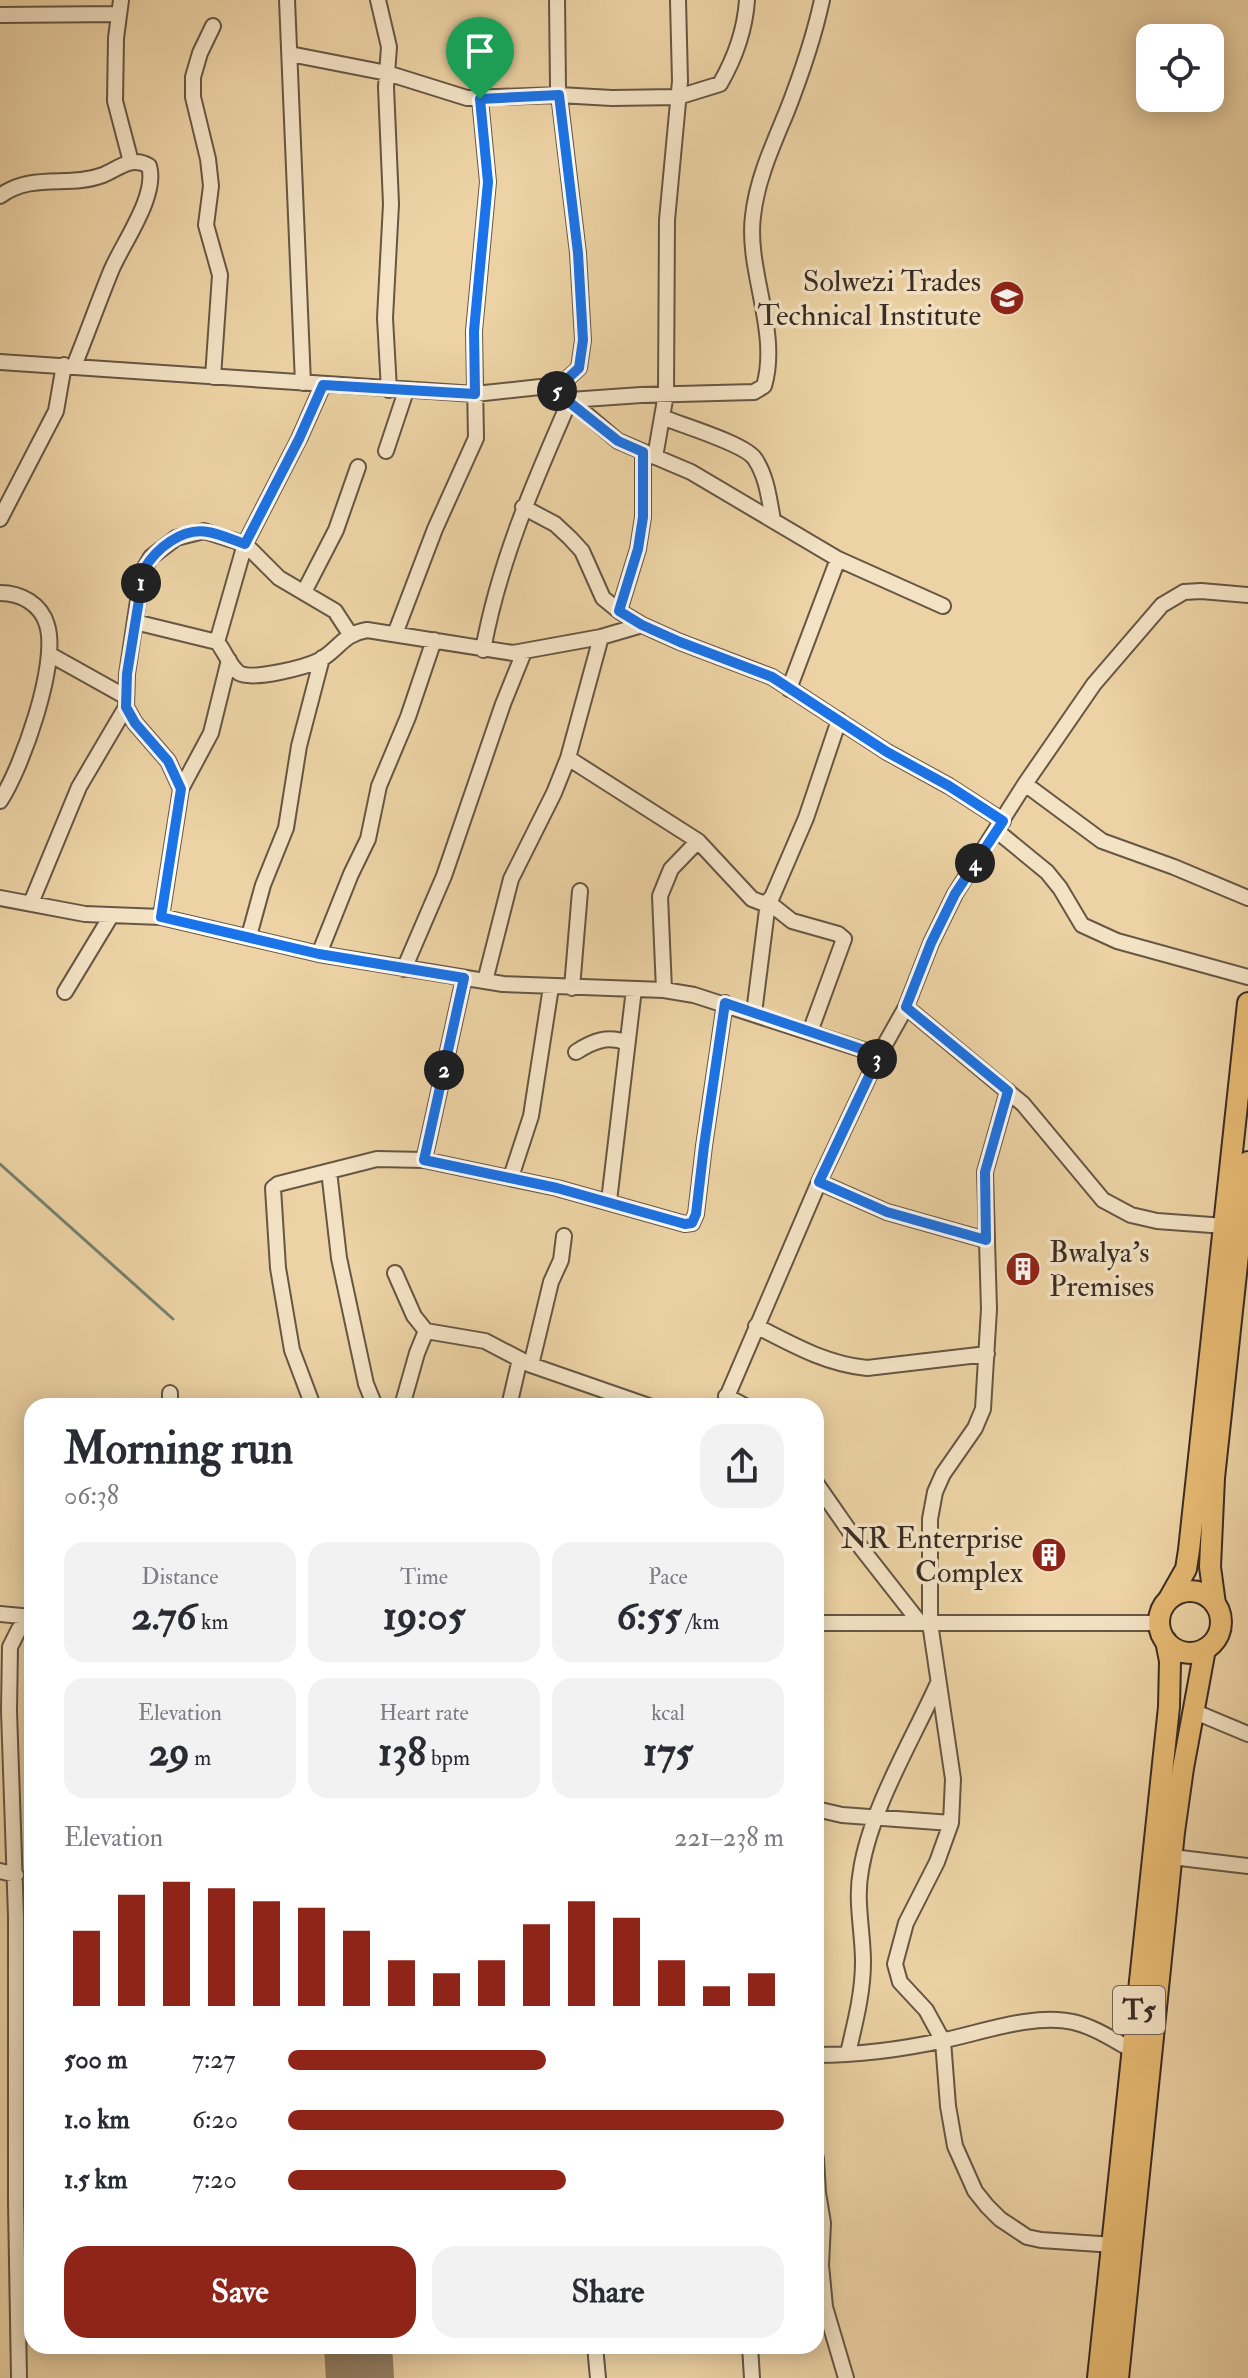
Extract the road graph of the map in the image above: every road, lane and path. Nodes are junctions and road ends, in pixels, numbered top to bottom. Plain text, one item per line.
1 (287, 0) edge
2 (378, 0) edge
3 (557, 0) edge
4 (678, 0) edge
5 (747, 0) edge
6 (822, 0) edge
7 (120, 7) edge
8 (3, 10) edge
9 (213, 26) dead end
10 (290, 54) junction
11 (387, 73) junction
12 (559, 95) junction
13 (678, 97) junction
14 (480, 99) junction
15 (131, 162) junction
16 (0, 196) edge
17 (0, 362) edge
18 (69, 366) junction
19 (213, 377) junction
20 (303, 383) junction
21 (323, 385) junction
22 (549, 386) junction
23 (389, 390) junction
24 (406, 391) junction
25 (475, 394) junction
26 (666, 394) junction
27 (570, 400) junction
28 (662, 417) junction
29 (386, 451) dead end
30 (649, 454) junction
31 (358, 467) dead end
32 (523, 507) junction
33 (0, 519) edge
34 (773, 520) junction
35 (245, 544) junction
36 (838, 559) junction
37 (304, 592) junction
38 (0, 593) edge
39 (1248, 595) edge
40 (943, 606) dead end
41 (619, 611) junction
42 (135, 622) junction
43 (642, 625) junction
44 (350, 634) junction
45 (395, 634) junction
46 (601, 637) junction
47 (434, 640) junction
48 (217, 642) junction
49 (483, 650) junction
50 (524, 652) junction
51 (49, 654) junction
52 (322, 658) junction
53 (229, 660) junction
54 (789, 689) junction
55 (126, 702) junction
56 (839, 720) junction
57 (568, 758) junction
58 (1025, 784) junction
59 (181, 789) junction
60 (0, 801) edge
61 (1000, 826) junction
62 (698, 841) junction
63 (580, 891) dead end
64 (0, 898) edge
65 (1248, 898) edge
66 (768, 902) junction
67 (31, 903) junction
68 (111, 916) junction
69 (161, 917) junction
70 (249, 936) junction
71 (319, 954) junction
72 (404, 969) junction
73 (1248, 977) edge
74 (464, 978) junction
75 (485, 981) junction
76 (551, 987) junction
77 (572, 988) junction
78 (634, 989) junction
79 (664, 990) junction
80 (65, 992) dead end
81 (725, 1003) junction
82 (1248, 1003) edge
83 (906, 1007) junction
84 (754, 1013) junction
85 (810, 1032) junction
86 (627, 1043) junction
87 (576, 1052) dead end
88 (879, 1055) junction
89 (1008, 1091) junction
90 (424, 1160) junction
91 (1248, 1162) edge
92 (329, 1171) junction
93 (511, 1177) junction
94 (819, 1182) junction
95 (609, 1201) junction
96 (1225, 1226) junction
97 (564, 1236) dead end
98 (986, 1240) junction
99 (395, 1273) dead end
100 (756, 1326) junction
101 (426, 1331) junction
102 (987, 1354) junction
103 (526, 1362) junction
104 (310, 1398) edge
105 (372, 1398) edge
106 (404, 1398) edge
107 (512, 1398) edge
108 (627, 1398) edge
109 (725, 1398) edge
110 (824, 1494) edge
111 (1169, 1599) junction
112 (1215, 1604) junction
113 (0, 1614) edge
114 (24, 1616) edge
115 (824, 1623) edge
116 (925, 1623) junction
117 (24, 1624) edge
118 (1162, 1632) junction
119 (1205, 1649) junction
120 (938, 1681) junction
121 (1193, 1711) junction
122 (1248, 1734) edge
123 (824, 1811) edge
124 (876, 1817) junction
125 (951, 1823) junction
126 (1172, 1857) junction
127 (1248, 1866) edge
128 (0, 1871) edge
129 (16, 1875) junction
130 (16, 1964) junction
131 (0, 1965) edge
132 (943, 2041) junction
133 (1134, 2051) junction
134 (848, 2053) junction
135 (824, 2054) edge
136 (1114, 2245) junction
137 (824, 2296) edge
138 (596, 2354) edge
139 (750, 2354) edge
140 (19, 2378) edge
141 (598, 2378) edge
142 (752, 2378) edge
143 (846, 2378) edge
144 (1098, 2378) edge
145 (1118, 2378) edge

1 - 10 street
2 - 11 street
3 - 12 street
4 - 13 street
5 - 13 street
6 - 26 street
7 - 8 street
7 - 15 street
9 - 19 street
10 - 11 street
10 - 20 street
11 - 14 street
11 - 23 street
12 - 13 street
12 - 14 street
12 - 22 street
13 - 26 street
14 - 25 street
15 - 16 street
15 - 18 street
17 - 18 street
18 - 19 street
18 - 33 street
19 - 20 street
20 - 21 street
21 - 23 street
21 - 35 street
22 - 25 street
22 - 27 street
23 - 24 street
24 - 25 street
24 - 29 street
25 - 45 street
26 - 27 street
26 - 28 street
27 - 30 street
27 - 32 street
28 - 30 street
28 - 34 street
30 - 34 street
30 - 41 street
31 - 37 street
32 - 41 street
32 - 49 street
34 - 36 street
35 - 37 street
35 - 42 street
35 - 48 street
36 - 40 street
36 - 54 street
37 - 44 street
38 - 51 street
39 - 58 street
41 - 43 street
42 - 48 street
42 - 55 street
43 - 46 street
43 - 54 street
44 - 45 street
44 - 52 street
45 - 47 street
46 - 50 street
46 - 57 street
47 - 49 street
47 - 71 street
48 - 53 street
49 - 50 street
50 - 72 street
51 - 55 street
51 - 60 street
52 - 53 street
52 - 70 street
53 - 59 street
54 - 56 street
55 - 59 street
55 - 67 street
56 - 61 street
56 - 66 street
57 - 62 street
57 - 75 street
58 - 61 street
58 - 65 street
59 - 69 street
61 - 73 street
61 - 83 street
62 - 66 street
62 - 79 street
63 - 77 street
64 - 67 street
66 - 84 street
66 - 85 street
67 - 68 street
68 - 69 street
68 - 80 street
69 - 70 street
70 - 71 street
71 - 72 street
72 - 74 street
74 - 75 street
74 - 90 street
75 - 76 street
76 - 77 street
76 - 93 street
77 - 78 street
78 - 79 street
78 - 86 street
79 - 81 street
81 - 84 street
81 - 95 street
82 - 96 highway, T5
83 - 88 street
83 - 89 street
84 - 85 street
85 - 88 street
86 - 87 street
86 - 95 street
88 - 94 street
89 - 96 street
89 - 98 street
90 - 92 street
90 - 93 street
91 - 112 highway, T5
92 - 104 street
92 - 105 street
93 - 95 street
94 - 98 street
94 - 100 street
96 - 111 highway, T5
97 - 103 street
98 - 102 street
99 - 101 street
100 - 102 street
100 - 109 street
101 - 103 street
101 - 106 street
102 - 116 street
103 - 107 street
103 - 108 street
110 - 116 street
111 - 112 highway
111 - 118 highway, T5
112 - 119 highway, T5
113 - 114 street
115 - 116 street
116 - 118 street
116 - 120 street
117 - 129 street
118 - 119 highway
118 - 133 highway, T5
119 - 121 highway, T5
120 - 124 street
120 - 125 street
121 - 122 street
121 - 126 highway, T5
123 - 124 street
124 - 125 street
124 - 134 street
125 - 132 street
126 - 127 street
126 - 145 highway, T5
128 - 129 street
129 - 130 street
130 - 131 street
130 - 140 street
132 - 133 street
132 - 134 street
132 - 136 street
133 - 136 highway, T5
134 - 135 street
136 - 144 highway, T5
137 - 143 street
138 - 141 street
139 - 142 street

